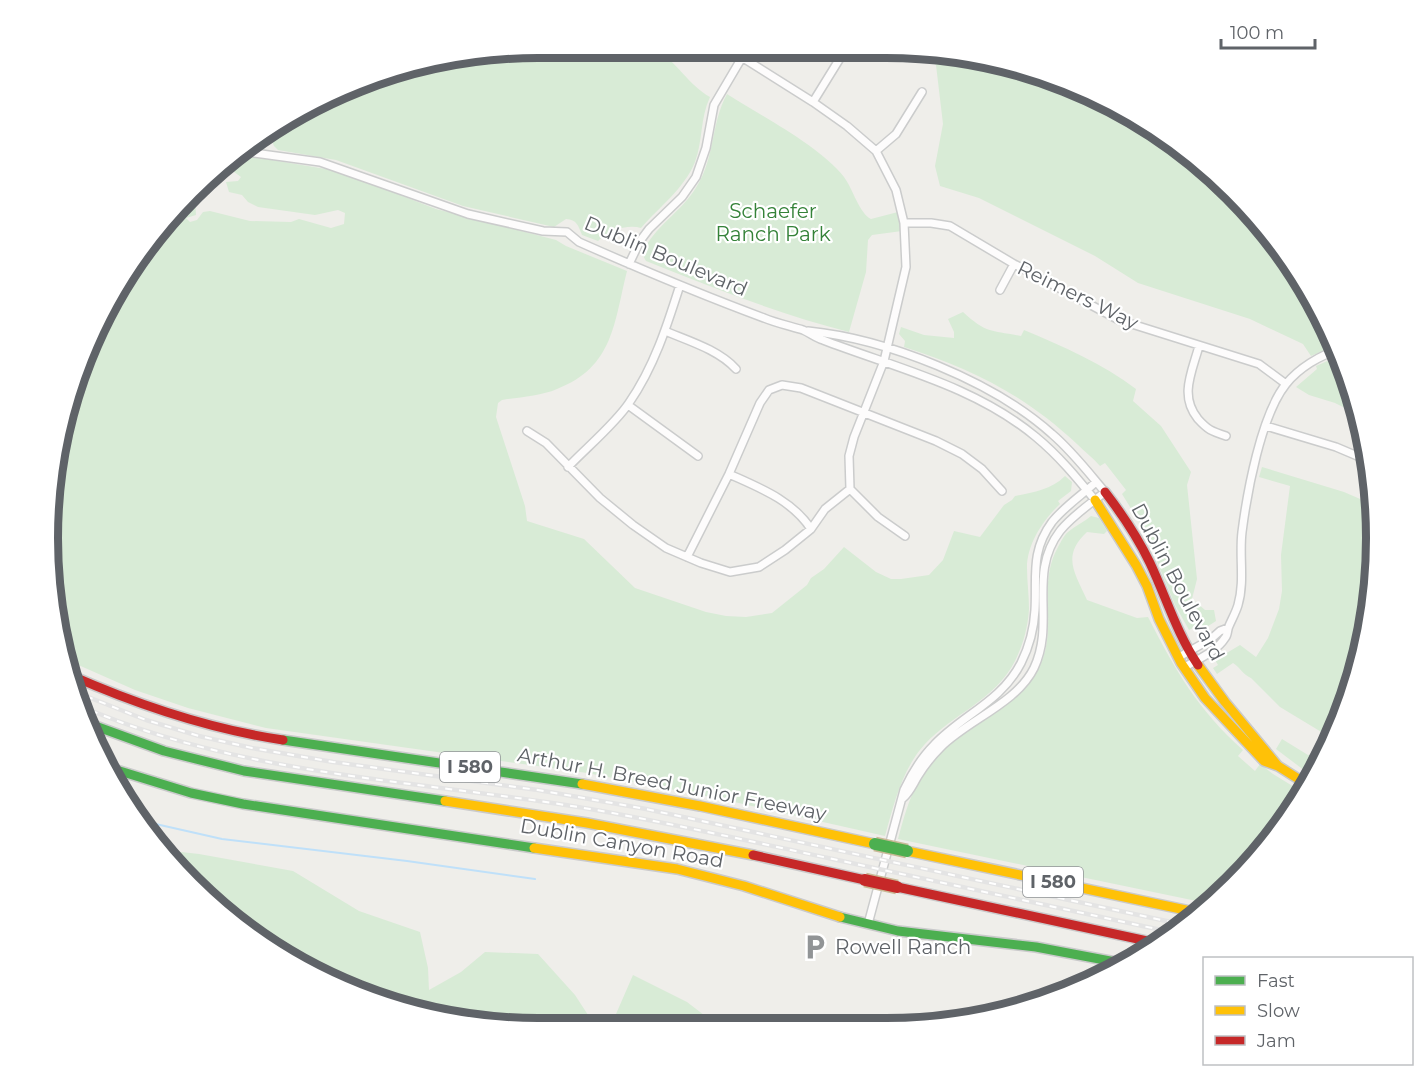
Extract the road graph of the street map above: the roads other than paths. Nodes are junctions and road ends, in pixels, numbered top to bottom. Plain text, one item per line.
1 (740, 58) edge
2 (743, 58) edge
3 (840, 58) edge
4 (922, 92) dead end
5 (813, 102) junction
6 (876, 151) junction
7 (254, 153) dead end
8 (904, 223) junction
9 (629, 264) junction
10 (1014, 264) junction
11 (680, 285) junction
12 (1000, 290) dead end
13 (665, 331) junction
14 (804, 331) junction
15 (1199, 346) junction
16 (887, 349) junction
17 (1329, 354) edge
18 (884, 361) junction
19 (736, 369) dead end
20 (1286, 384) junction
21 (628, 405) junction
22 (865, 413) junction
23 (1266, 426) junction
24 (527, 430) dead end
25 (1226, 436) dead end
26 (698, 456) dead end
27 (1359, 457) edge
28 (568, 467) junction
29 (729, 474) junction
30 (850, 489) junction
31 (1002, 491) dead end
32 (1096, 491) junction
33 (811, 529) junction
34 (905, 536) dead end
35 (687, 557) junction
36 (1228, 628) junction
37 (1187, 659) junction
38 (80, 679) edge
39 (97, 727) edge
40 (119, 771) edge
41 (1301, 780) edge
42 (903, 798) junction
43 (1189, 911) edge
44 (868, 924) junction
45 (1148, 941) edge
46 (1113, 961) edge

1 - 9 street
2 - 5 street
3 - 5 street
4 - 6 street
5 - 6 street
6 - 8 street
7 - 9 street, Dublin Boulevard
8 - 10 street, Reimers Way
8 - 16 street
9 - 11 street, Dublin Boulevard
10 - 12 street
10 - 15 street, Reimers Way
11 - 13 street
11 - 14 street, Dublin Boulevard
13 - 19 street
13 - 21 street
14 - 16 street, Dublin Boulevard
14 - 18 street, Dublin Boulevard
15 - 20 street, Reimers Way
15 - 25 street
16 - 18 street
16 - 32 street, Dublin Boulevard
17 - 20 street
18 - 22 street
18 - 32 street, Dublin Boulevard
20 - 23 street
21 - 26 street
21 - 28 street
22 - 29 street
22 - 30 street
22 - 31 street
23 - 27 street
23 - 36 street
24 - 28 street
28 - 35 street
29 - 33 street
29 - 35 street
30 - 33 street
30 - 34 street
32 - 37 main road, Dublin Boulevard
32 - 42 street
32 - 42 street
33 - 35 street
36 - 37 street
36 - 37 street
37 - 41 main road, Dublin Boulevard
38 - 43 main road, Arthur H. Breed Junior Freeway / I 580, bridge
39 - 45 main road, I 580, bridge
40 - 44 main road, Dublin Canyon Road
42 - 44 street
44 - 46 main road, Dublin Canyon Road

